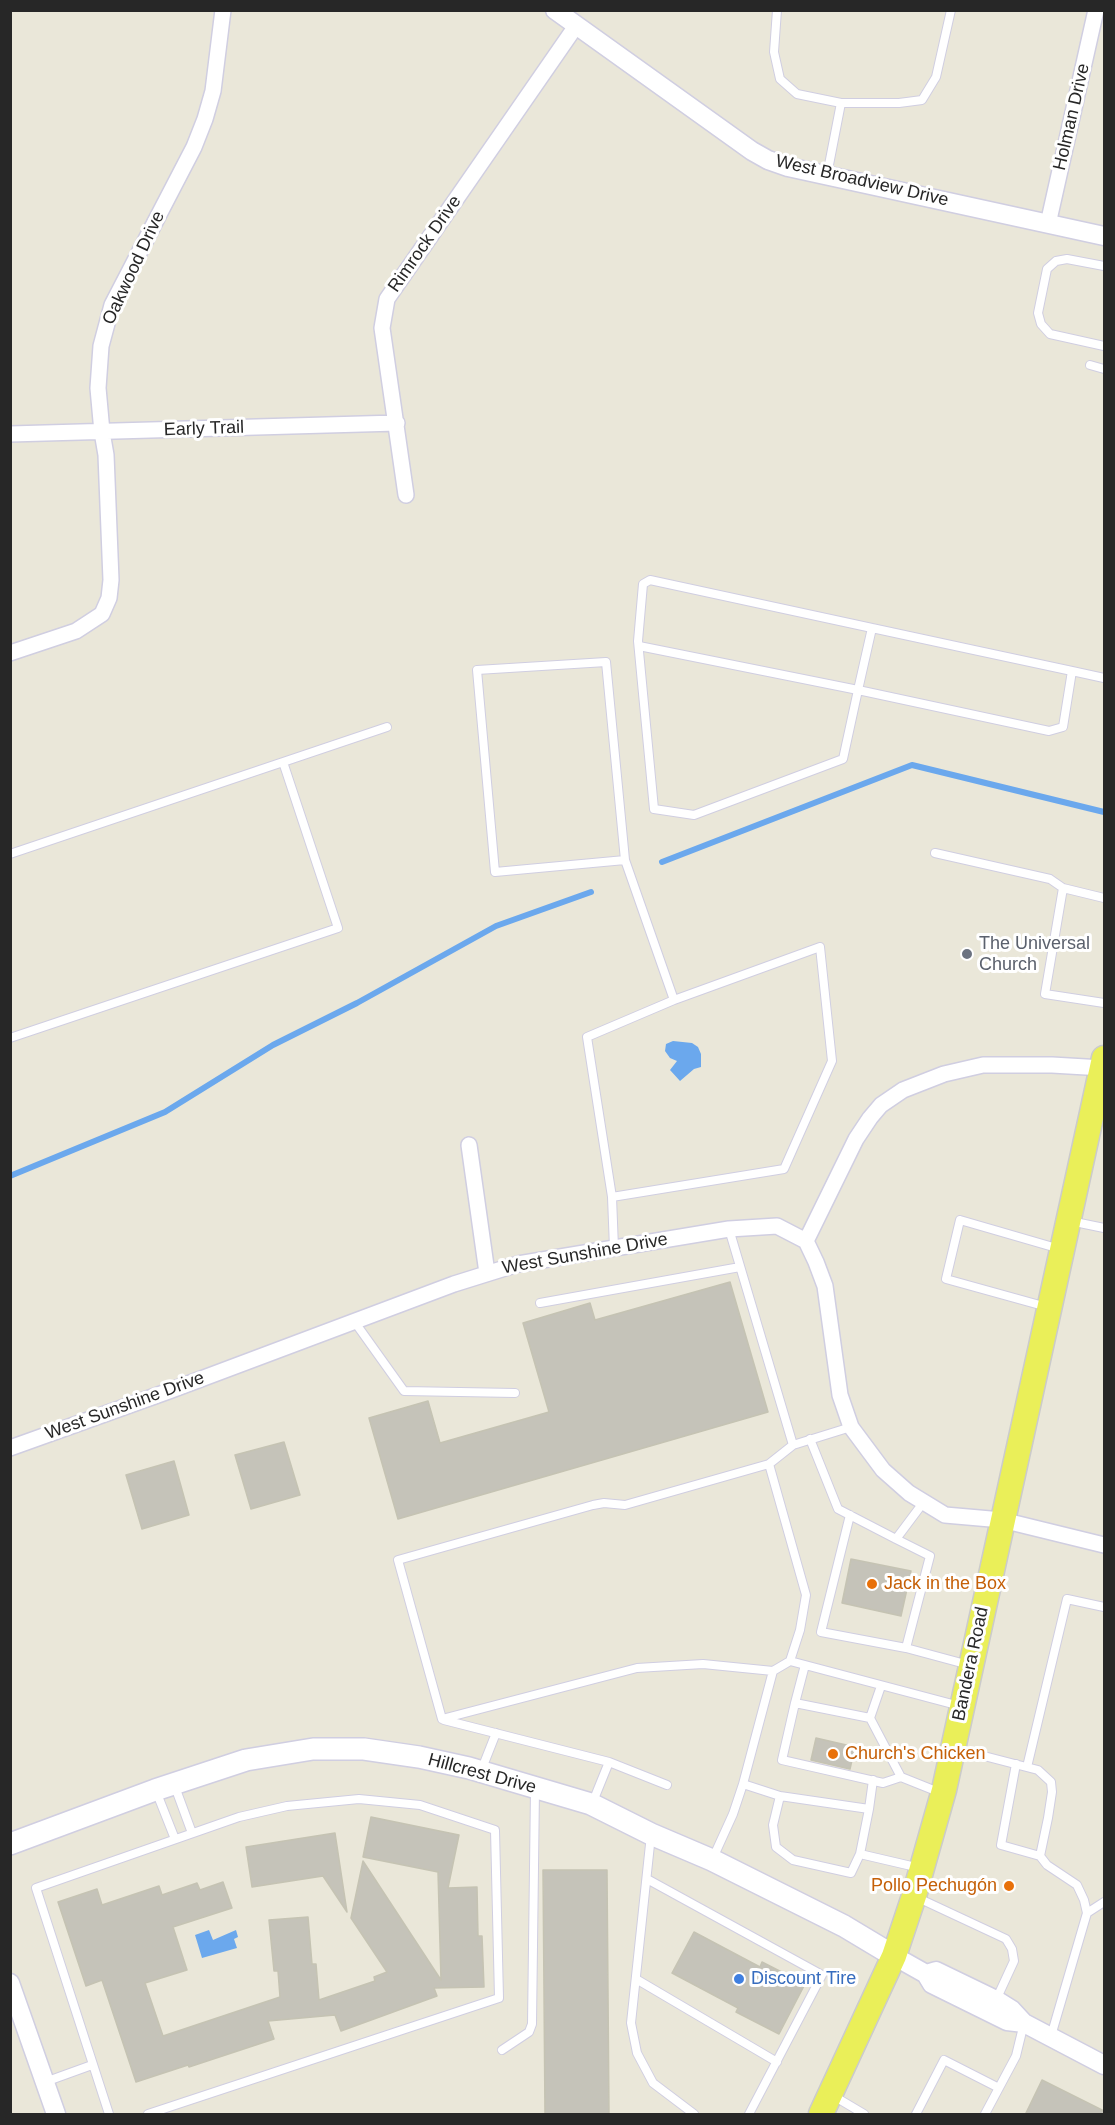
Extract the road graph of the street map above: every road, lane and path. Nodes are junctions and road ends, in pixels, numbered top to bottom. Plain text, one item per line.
1 (223, 10) edge
2 (555, 10) edge
3 (777, 10) edge
4 (951, 10) edge
5 (1096, 10) edge
6 (576, 26) junction
7 (841, 103) junction
8 (827, 175) junction
9 (1048, 224) junction
10 (1104, 236) edge
11 (1104, 266) edge
12 (1104, 346) edge
13 (1090, 365) dead end
14 (1104, 369) edge
15 (397, 423) junction
16 (102, 432) junction
17 (10, 435) edge
18 (406, 495) dead end
19 (873, 628) junction
20 (639, 646) junction
21 (10, 653) edge
22 (1072, 671) junction
23 (1104, 678) edge
24 (858, 690) junction
25 (387, 727) dead end
26 (283, 762) junction
27 (935, 853) dead end
28 (10, 854) edge
29 (625, 860) junction
30 (1063, 888) junction
31 (1104, 898) edge
32 (674, 1000) junction
33 (1104, 1003) edge
34 (10, 1038) edge
35 (1103, 1063) edge
36 (470, 1145) dead end
37 (612, 1197) junction
38 (1069, 1221) junction
39 (1104, 1228) edge
40 (729, 1229) junction
41 (806, 1241) junction
42 (614, 1248) junction
43 (1062, 1250) junction
44 (740, 1267) junction
45 (487, 1273) junction
46 (540, 1303) dead end
47 (1050, 1308) junction
48 (354, 1321) junction
49 (515, 1393) dead end
50 (851, 1428) junction
51 (810, 1439) junction
52 (793, 1444) junction
53 (10, 1448) edge
54 (769, 1464) junction
55 (923, 1503) junction
56 (850, 1515) junction
57 (1002, 1520) junction
58 (896, 1539) junction
59 (1104, 1545) edge
60 (1104, 1607) edge
61 (906, 1648) junction
62 (790, 1661) junction
63 (805, 1665) junction
64 (971, 1666) junction
65 (773, 1671) junction
66 (881, 1686) junction
67 (795, 1703) junction
68 (962, 1707) junction
69 (870, 1718) junction
70 (442, 1719) junction
71 (496, 1733) junction
72 (953, 1748) junction
73 (609, 1762) junction
74 (1016, 1764) junction
75 (1027, 1767) junction
76 (481, 1771) junction
77 (901, 1778) junction
78 (873, 1780) junction
79 (743, 1784) junction
80 (667, 1785) dead end
81 (165, 1787) junction
82 (535, 1788) junction
83 (942, 1794) junction
84 (780, 1796) junction
85 (591, 1804) junction
86 (869, 1809) junction
87 (192, 1833) junction
88 (651, 1834) junction
89 (175, 1839) junction
90 (10, 1844) edge
91 (860, 1854) junction
92 (1040, 1856) junction
93 (712, 1860) junction
94 (922, 1868) junction
95 (648, 1879) junction
96 (914, 1896) junction
97 (1104, 1902) edge
98 (1087, 1913) junction
99 (894, 1956) junction
100 (926, 1974) junction
101 (636, 1979) junction
102 (10, 1983) edge
103 (996, 2000) junction
104 (1024, 2023) junction
105 (1051, 2037) junction
106 (502, 2050) dead end
107 (777, 2062) junction
108 (92, 2065) junction
109 (1104, 2065) edge
110 (45, 2082) junction
111 (999, 2088) junction
112 (825, 2104) edge
113 (56, 2115) edge
114 (110, 2115) edge
115 (148, 2115) edge
116 (694, 2115) edge
117 (749, 2115) edge
118 (864, 2115) edge
119 (916, 2115) edge
120 (986, 2115) edge

1 - 16 street, Oakwood Drive
2 - 6 street, West Broadview Drive
3 - 7 lane
4 - 7 lane
5 - 9 street, Holman Drive
6 - 8 street, West Broadview Drive
6 - 15 street, Rimrock Drive
7 - 8 lane
8 - 9 street, West Broadview Drive
9 - 10 street, West Broadview Drive
11 - 12 lane
13 - 14 lane
15 - 16 street, Early Trail
15 - 18 street, Rimrock Drive
16 - 17 street, Early Trail
16 - 21 street, Oakwood Drive
19 - 20 lane
19 - 22 lane
19 - 24 lane
20 - 24 lane
20 - 24 lane
22 - 23 lane
22 - 24 lane
25 - 26 lane
26 - 28 lane
26 - 34 lane
27 - 30 lane
29 - 29 lane
29 - 32 lane
30 - 31 lane
30 - 33 lane
32 - 37 lane
32 - 37 lane
35 - 38 main road, Bandera Road
35 - 41 street
36 - 45 street
37 - 42 lane
38 - 39 lane
38 - 43 main road, Bandera Road
40 - 41 street, West Sunshine Drive
40 - 42 street, West Sunshine Drive
40 - 44 lane
41 - 50 street
42 - 45 street, West Sunshine Drive
43 - 47 main road, Bandera Road
43 - 47 lane
44 - 46 lane
44 - 52 lane
45 - 48 street, West Sunshine Drive
47 - 57 main road, Bandera Road
48 - 49 lane
48 - 53 street, West Sunshine Drive
50 - 51 lane
50 - 55 street
51 - 52 lane
51 - 56 lane
52 - 54 lane
54 - 62 lane
54 - 70 lane
55 - 57 street
55 - 58 lane
56 - 58 lane
56 - 61 lane
57 - 59 street
57 - 64 main road, Bandera Road
58 - 61 lane
60 - 75 lane
61 - 64 lane
62 - 63 lane
62 - 65 lane
63 - 66 lane
63 - 67 lane
64 - 68 main road, Bandera Road
65 - 70 lane
65 - 79 lane
66 - 68 lane
66 - 69 lane
67 - 69 lane
67 - 78 lane
68 - 72 main road, Bandera Road
69 - 77 lane
70 - 71 lane
71 - 73 lane
71 - 76 lane
72 - 74 lane
72 - 83 main road, Bandera Road
73 - 80 lane
73 - 85 lane
74 - 75 lane
74 - 92 lane
75 - 92 lane
76 - 81 main road, Hillcrest Drive
76 - 82 main road, Hillcrest Drive
77 - 78 lane
77 - 83 lane
78 - 86 lane
79 - 84 lane
79 - 93 lane
81 - 87 lane
81 - 89 lane
81 - 90 main road, Hillcrest Drive
82 - 85 main road, Hillcrest Drive
82 - 106 lane
83 - 94 main road, Bandera Road
84 - 86 lane
84 - 91 lane
85 - 88 main road, Hillcrest Drive
86 - 91 lane
87 - 89 lane
87 - 115 lane
88 - 93 main road, Hillcrest Drive
88 - 95 lane
89 - 108 lane
91 - 94 lane
92 - 98 lane
93 - 99 main road, Hillcrest Drive
94 - 96 main road, Bandera Road
95 - 101 lane
95 - 107 lane
96 - 99 main road, Bandera Road
96 - 103 lane
97 - 98 lane
98 - 105 lane
99 - 100 street, Hillcrest Drive
99 - 112 main road, Bandera Road
100 - 103 street, Hillcrest Drive
100 - 104 street, Hillcrest Drive
101 - 107 lane
101 - 116 lane
102 - 110 street
103 - 104 street, Hillcrest Drive
104 - 105 street, Hillcrest Drive
104 - 111 lane
105 - 109 street, Hillcrest Drive
107 - 117 lane
108 - 110 lane
108 - 114 lane
110 - 113 street
111 - 119 lane
111 - 120 lane
112 - 118 lane

